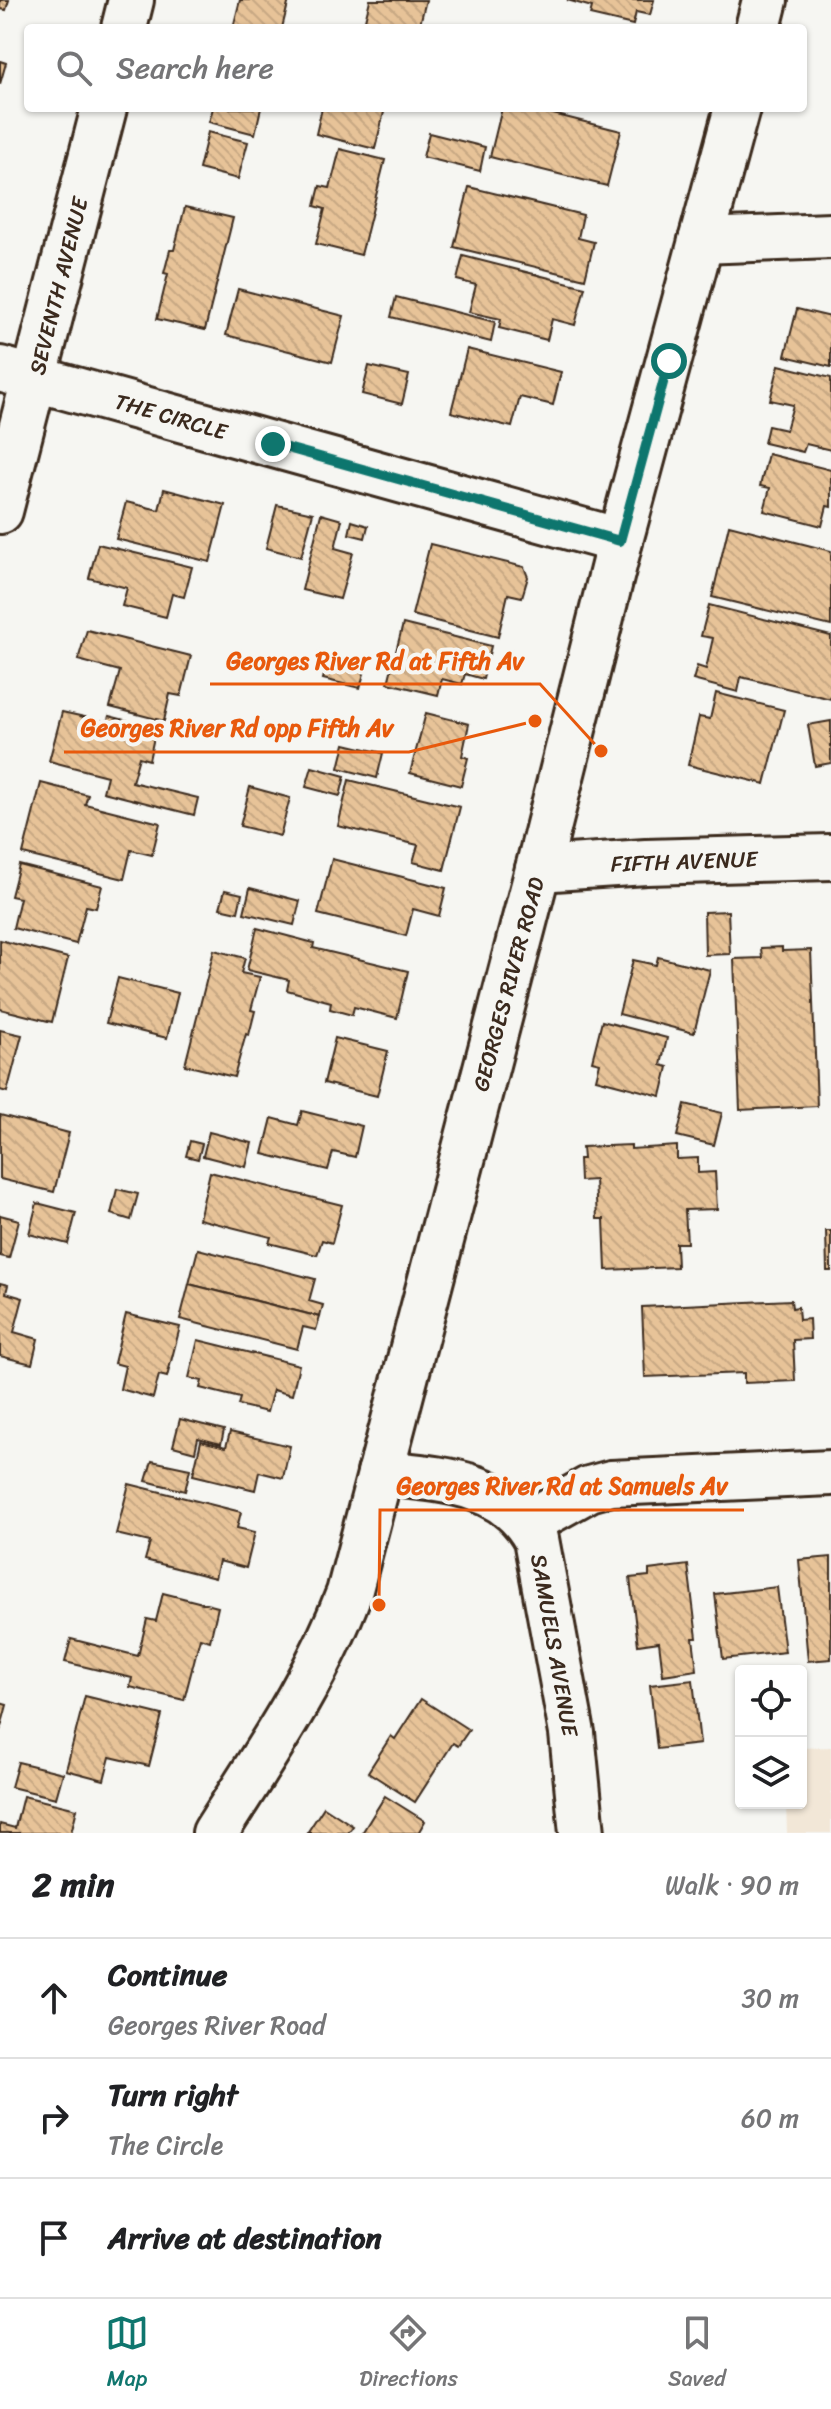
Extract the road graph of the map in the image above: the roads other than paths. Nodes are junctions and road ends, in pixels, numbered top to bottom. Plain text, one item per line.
1 (131, 0) edge
2 (765, 0) edge
3 (125, 24) edge
4 (759, 24) edge
5 (103, 112) edge
6 (736, 112) edge
7 (831, 236) edge
8 (701, 241) junction
9 (17, 373) edge
10 (0, 511) edge
11 (620, 541) junction
12 (831, 857) edge
13 (538, 869) junction
14 (380, 1473) junction
15 (831, 1473) edge
16 (528, 1523) junction
17 (215, 1833) edge
18 (582, 1833) edge

1 - 3 street
2 - 4 street
5 - 9 street, SEVENTH AVENUE
6 - 8 street, GEORGES RIVER ROAD
7 - 8 street
8 - 11 street, GEORGES RIVER ROAD
9 - 10 street, SEVENTH AVENUE
9 - 11 street, THE CIRCLE
11 - 13 street, GEORGES RIVER ROAD
12 - 13 street, FIFTH AVENUE
13 - 14 street, GEORGES RIVER ROAD
14 - 16 street, SAMUELS AVENUE
14 - 17 street, GEORGES RIVER ROAD
15 - 16 street
16 - 18 street, SAMUELS AVENUE

